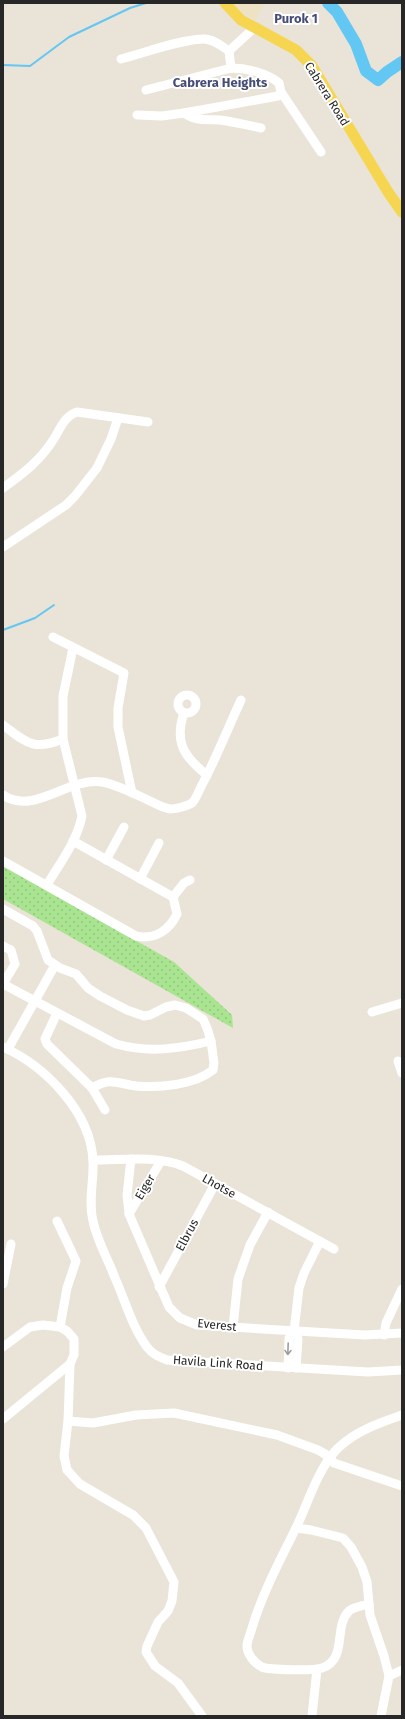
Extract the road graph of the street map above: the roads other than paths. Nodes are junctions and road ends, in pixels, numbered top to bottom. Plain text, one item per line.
1 (225, 3) edge
2 (254, 28) junction
3 (230, 51) junction
4 (121, 59) dead end
5 (231, 68) junction
6 (146, 90) dead end
7 (281, 92) junction
8 (184, 114) junction
9 (137, 115) dead end
10 (261, 128) dead end
11 (321, 152) dead end
12 (402, 212) edge
13 (118, 418) junction
14 (148, 422) dead end
15 (3, 488) edge
16 (3, 547) edge
17 (53, 637) dead end
18 (72, 648) junction
19 (241, 700) dead end
20 (184, 713) dead end
21 (3, 725) edge
22 (63, 739) junction
23 (207, 775) junction
24 (73, 785) junction
25 (132, 793) junction
26 (3, 795) edge
27 (124, 827) dead end
28 (73, 841) junction
29 (159, 844) dead end
30 (3, 860) edge
31 (106, 860) junction
32 (140, 879) junction
33 (190, 880) dead end
34 (47, 884) junction
35 (173, 897) junction
36 (3, 909) edge
37 (3, 946) edge
38 (55, 965) junction
39 (3, 984) edge
40 (34, 1001) junction
41 (402, 1004) edge
42 (372, 1012) dead end
43 (57, 1013) junction
44 (211, 1041) junction
45 (5, 1048) edge
46 (398, 1060) dead end
47 (402, 1073) edge
48 (92, 1088) junction
49 (104, 1110) dead end
50 (131, 1159) junction
51 (93, 1160) junction
52 (161, 1161) junction
53 (215, 1184) junction
54 (268, 1212) junction
55 (129, 1214) junction
56 (57, 1221) dead end
57 (320, 1241) junction
58 (11, 1244) dead end
59 (334, 1249) dead end
60 (3, 1284) edge
61 (160, 1287) junction
62 (402, 1289) edge
63 (60, 1327) junction
64 (233, 1327) junction
65 (294, 1331) junction
66 (402, 1333) edge
67 (384, 1335) junction
68 (3, 1347) edge
69 (70, 1364) junction
70 (292, 1368) junction
71 (402, 1370) edge
72 (402, 1415) edge
73 (3, 1419) edge
74 (68, 1421) junction
75 (330, 1459) junction
76 (402, 1486) edge
77 (296, 1528) junction
78 (369, 1604) junction
79 (316, 1669) junction
80 (402, 1670) edge
81 (389, 1676) junction
82 (202, 1716) edge
83 (309, 1716) edge
84 (381, 1716) edge

1 - 2 main road, Cabrera Road
2 - 3 street
2 - 12 main road, Cabrera Road
3 - 4 street
3 - 5 street
5 - 6 street
5 - 7 street
7 - 8 street
7 - 11 street
8 - 9 street
8 - 10 street
13 - 14 street
13 - 15 street
13 - 16 street
17 - 18 street
18 - 22 street
18 - 25 street
19 - 23 street
20 - 23 street
21 - 22 street
22 - 24 street
23 - 25 street
24 - 25 street
24 - 26 street
24 - 28 street
27 - 31 street
28 - 31 street
28 - 34 street
29 - 32 street
30 - 34 street
31 - 32 street
32 - 35 street
33 - 35 street
34 - 35 street
36 - 38 street
37 - 39 street
38 - 40 street
38 - 44 street
39 - 40 street
40 - 43 street
40 - 45 street
41 - 42 street
43 - 44 street
43 - 48 street
44 - 48 street
45 - 51 street, Havila Link Road
46 - 47 street
48 - 49 street
50 - 51 street, Lhotse
50 - 52 street, Lhotse
50 - 55 street, Everest
51 - 70 street, Havila Link Road
52 - 53 street, Lhotse
52 - 55 street, Eiger
53 - 54 street, Lhotse
53 - 61 street, Elbrus
54 - 57 street, Lhotse
54 - 64 street
55 - 61 street, Everest
56 - 63 street
57 - 59 street, Lhotse
57 - 65 street
58 - 60 street
61 - 64 street, Everest
62 - 67 street
63 - 68 street
63 - 69 street
64 - 65 street, Everest
65 - 67 street, Everest
65 - 70 street
66 - 67 street, Everest
69 - 73 street
69 - 74 street
70 - 71 street, Havila Link Road
72 - 75 street
74 - 75 street
74 - 82 street
75 - 76 street
75 - 77 street
77 - 78 street
77 - 79 street
78 - 79 street
78 - 81 street
79 - 83 street
80 - 81 street
81 - 84 street

